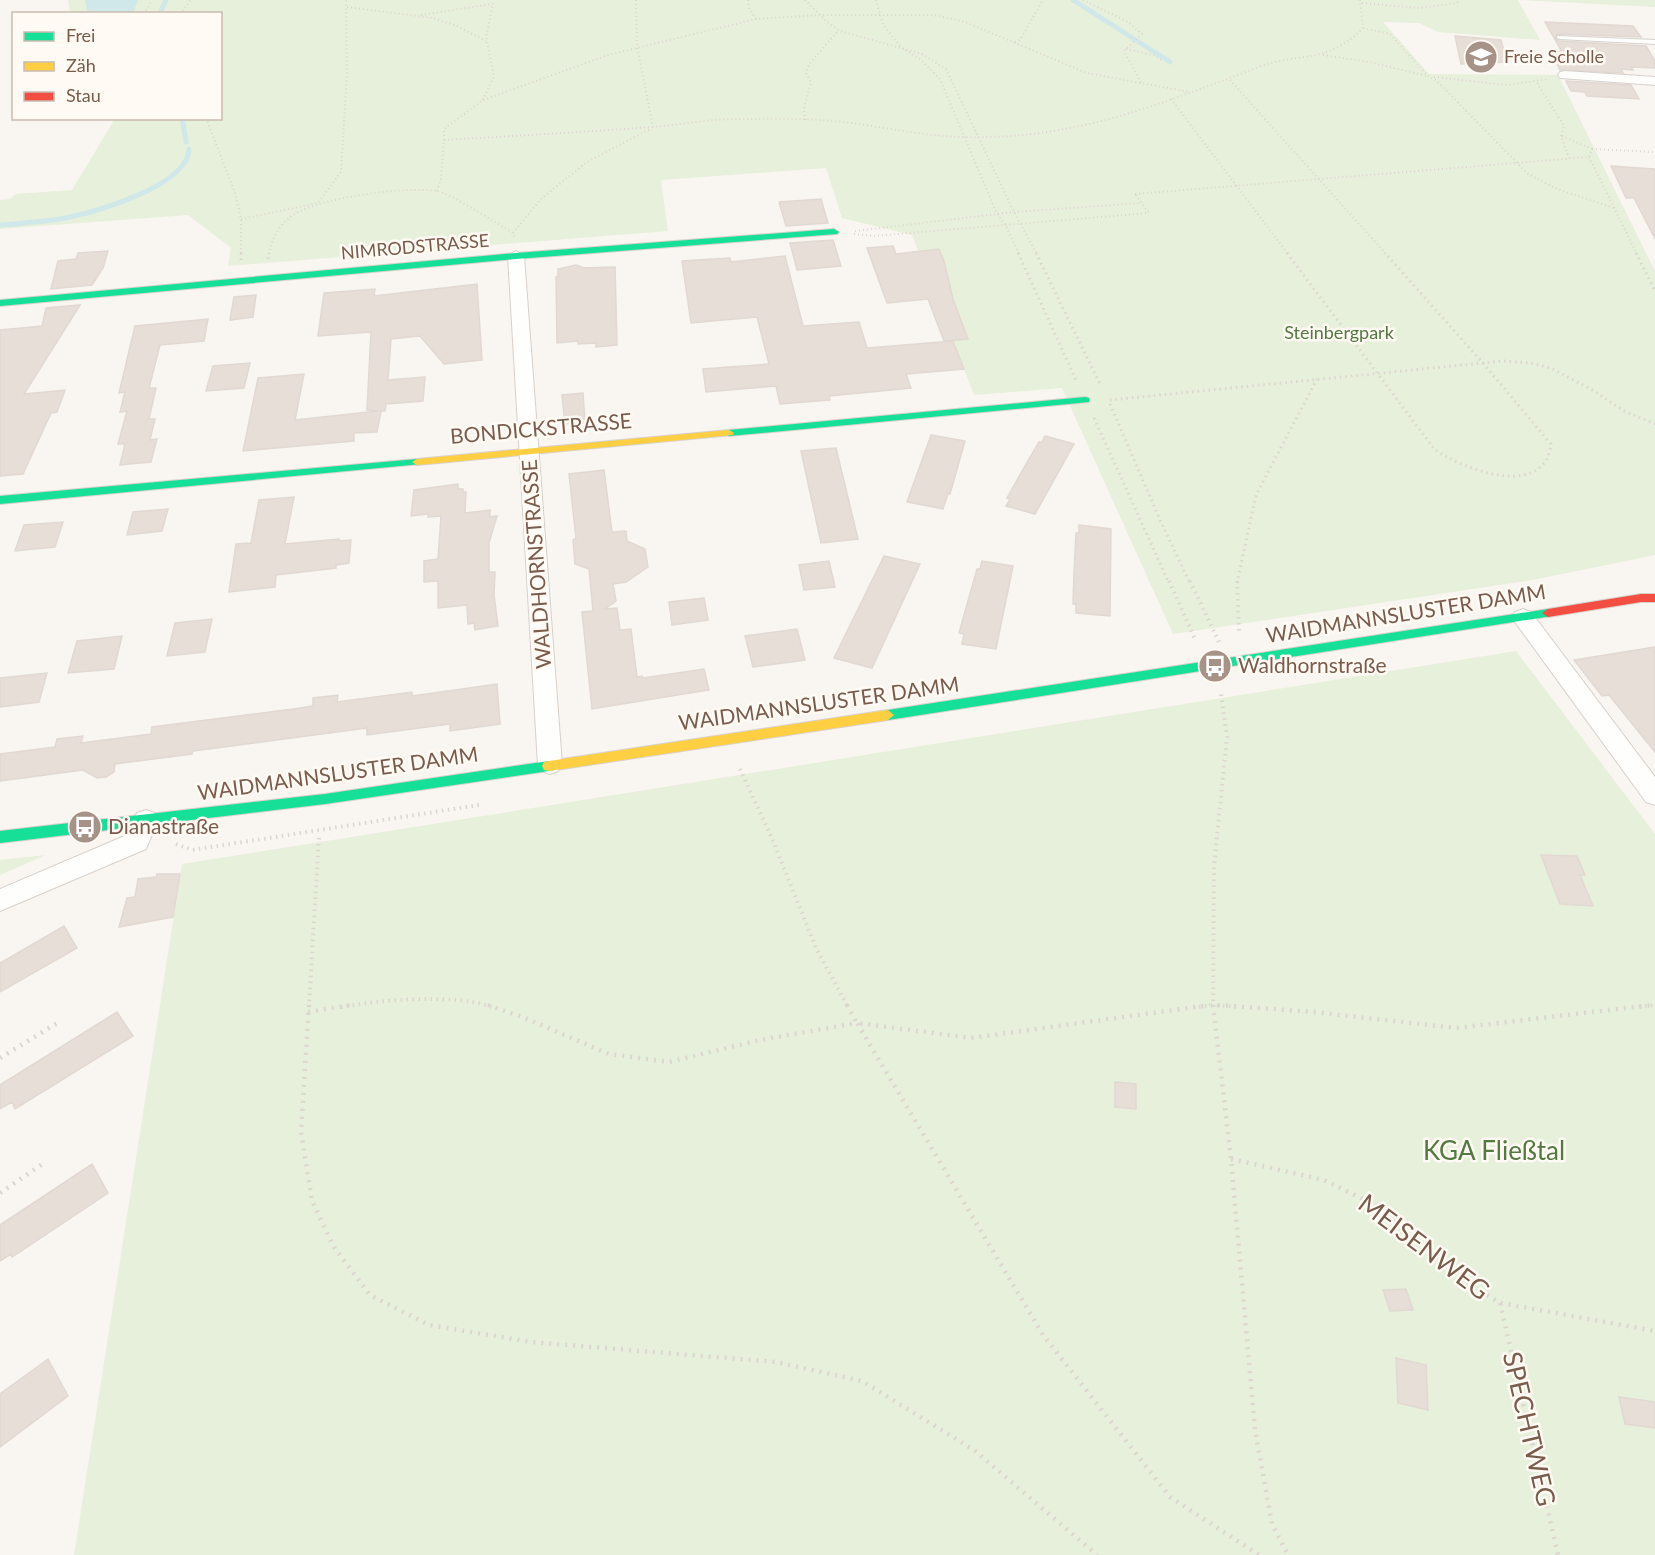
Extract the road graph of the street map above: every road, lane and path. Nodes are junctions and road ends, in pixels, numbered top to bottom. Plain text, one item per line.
1 (191, 0) edge
2 (346, 0) edge
3 (494, 0) edge
4 (636, 0) edge
5 (748, 0) edge
6 (805, 0) edge
7 (876, 0) edge
8 (1043, 0) edge
9 (1083, 0) edge
10 (1460, 0) edge
11 (1361, 1) edge
12 (492, 4) junction
13 (347, 7) junction
14 (182, 12) edge
15 (880, 13) junction
16 (819, 15) junction
17 (414, 16) junction
18 (756, 19) junction
19 (1363, 28) junction
20 (838, 31) junction
21 (1559, 37) dead end
22 (486, 41) junction
23 (1015, 42) junction
24 (1655, 42) edge
25 (637, 46) junction
26 (902, 48) junction
27 (1126, 49) junction
28 (1322, 55) junction
29 (1162, 60) dead end
30 (1565, 75) joint
31 (1428, 76) junction
32 (1230, 80) junction
33 (1655, 81) edge
34 (1537, 83) junction
35 (1142, 84) junction
36 (1193, 93) junction
37 (1172, 99) junction
38 (483, 100) junction
39 (207, 120) edge
40 (805, 120) junction
41 (653, 127) junction
42 (979, 136) junction
43 (1561, 136) junction
44 (963, 137) junction
45 (444, 140) junction
46 (1592, 149) junction
47 (1655, 152) edge
48 (1589, 157) junction
49 (1569, 158) junction
50 (1516, 164) junction
51 (1319, 180) junction
52 (1237, 187) junction
53 (437, 190) junction
54 (318, 203) junction
55 (1141, 203) junction
56 (1614, 208) junction
57 (1014, 212) junction
58 (997, 214) junction
59 (241, 219) junction
60 (1022, 223) junction
61 (1005, 224) junction
62 (834, 232) junction
63 (513, 233) junction
64 (516, 255) junction
65 (267, 265) dead end
66 (241, 267) dead end
67 (1655, 291) edge
68 (0, 303) edge
69 (1482, 362) junction
70 (1376, 372) junction
71 (1317, 378) junction
72 (1086, 400) junction
73 (1108, 400) junction
74 (1655, 424) edge
75 (529, 451) junction
76 (0, 500) edge
77 (1655, 592) edge
78 (1648, 598) edge
79 (1523, 617) junction
80 (1239, 632) dead end
81 (1218, 635) dead end
82 (1195, 639) dead end
83 (1221, 694) dead end
84 (550, 765) junction
85 (740, 769) dead end
86 (1655, 795) edge
87 (146, 820) junction
88 (319, 835) dead end
89 (0, 837) edge
90 (0, 900) edge
91 (1213, 1005) junction
92 (1655, 1005) edge
93 (308, 1012) junction
94 (58, 1022) dead end
95 (857, 1023) junction
96 (0, 1058) edge
97 (1231, 1159) junction
98 (44, 1164) dead end
99 (0, 1193) edge
100 (1500, 1303) junction
101 (1655, 1331) edge
102 (1097, 1555) edge
103 (1259, 1555) edge
104 (1288, 1555) edge
105 (1558, 1555) edge

1 - 14 path
2 - 13 path
3 - 12 path
4 - 25 path
5 - 18 path
6 - 16 path
7 - 15 path
8 - 23 path
9 - 27 path
10 - 11 path
11 - 19 path
12 - 17 path
12 - 22 path
13 - 17 path
13 - 54 path
15 - 16 path
15 - 23 path
15 - 26 path
16 - 18 path
16 - 20 path
17 - 22 path
18 - 25 path
19 - 28 path
19 - 31 path
20 - 26 path
20 - 40 path
21 - 24 lane
22 - 38 path
23 - 35 path
25 - 38 path
25 - 41 path
26 - 42 path
26 - 44 path
27 - 29 path
27 - 35 path
28 - 31 path
28 - 32 path
30 - 33 street
30 - 34 path
31 - 34 path
31 - 50 path
32 - 36 path
32 - 51 path
34 - 43 path
35 - 36 path
36 - 37 path
37 - 42 path
37 - 52 path
38 - 45 path
39 - 59 path
40 - 41 path
40 - 44 path
41 - 45 path
41 - 63 path
42 - 44 path
42 - 57 path
43 - 46 path
43 - 49 path
44 - 58 path
45 - 53 path
46 - 47 path
46 - 48 path
48 - 49 path
48 - 56 path
49 - 50 path
50 - 51 path
50 - 56 path
51 - 52 path
51 - 69 path
52 - 55 path
52 - 70 path
53 - 54 path
53 - 63 path
54 - 59 path
54 - 65 path
55 - 57 path
55 - 60 path
56 - 67 path
57 - 58 path
57 - 60 path
58 - 61 path
58 - 62 path
59 - 66 path
60 - 61 path
60 - 73 path
61 - 62 path
61 - 72 path
62 - 64 street, NIMRODSTRASSE
63 - 64 path
64 - 68 street, NIMRODSTRASSE
64 - 75 street, WALDHORNSTRASSE
69 - 70 path
69 - 70 path
69 - 74 path
70 - 71 path
71 - 73 path
71 - 80 path
72 - 73 path
72 - 75 street, BONDICKSTRASSE
72 - 82 path
73 - 81 path
75 - 76 street, BONDICKSTRASSE
75 - 84 street, WALDHORNSTRASSE
77 - 78 street, WAIDMANNSLUSTER DAMM
78 - 79 street, WAIDMANNSLUSTER DAMM
79 - 84 street, WAIDMANNSLUSTER DAMM
79 - 86 street
83 - 91 path
84 - 87 street, WAIDMANNSLUSTER DAMM
85 - 95 path
87 - 89 street, WAIDMANNSLUSTER DAMM
87 - 90 street
88 - 93 path
91 - 92 path
91 - 95 path
91 - 97 path
93 - 95 path
93 - 102 path
94 - 96 path
95 - 103 path
97 - 100 path, MEISENWEG
97 - 104 path
98 - 99 path
100 - 101 path, MEISENWEG
100 - 105 path, SPECHTWEG

